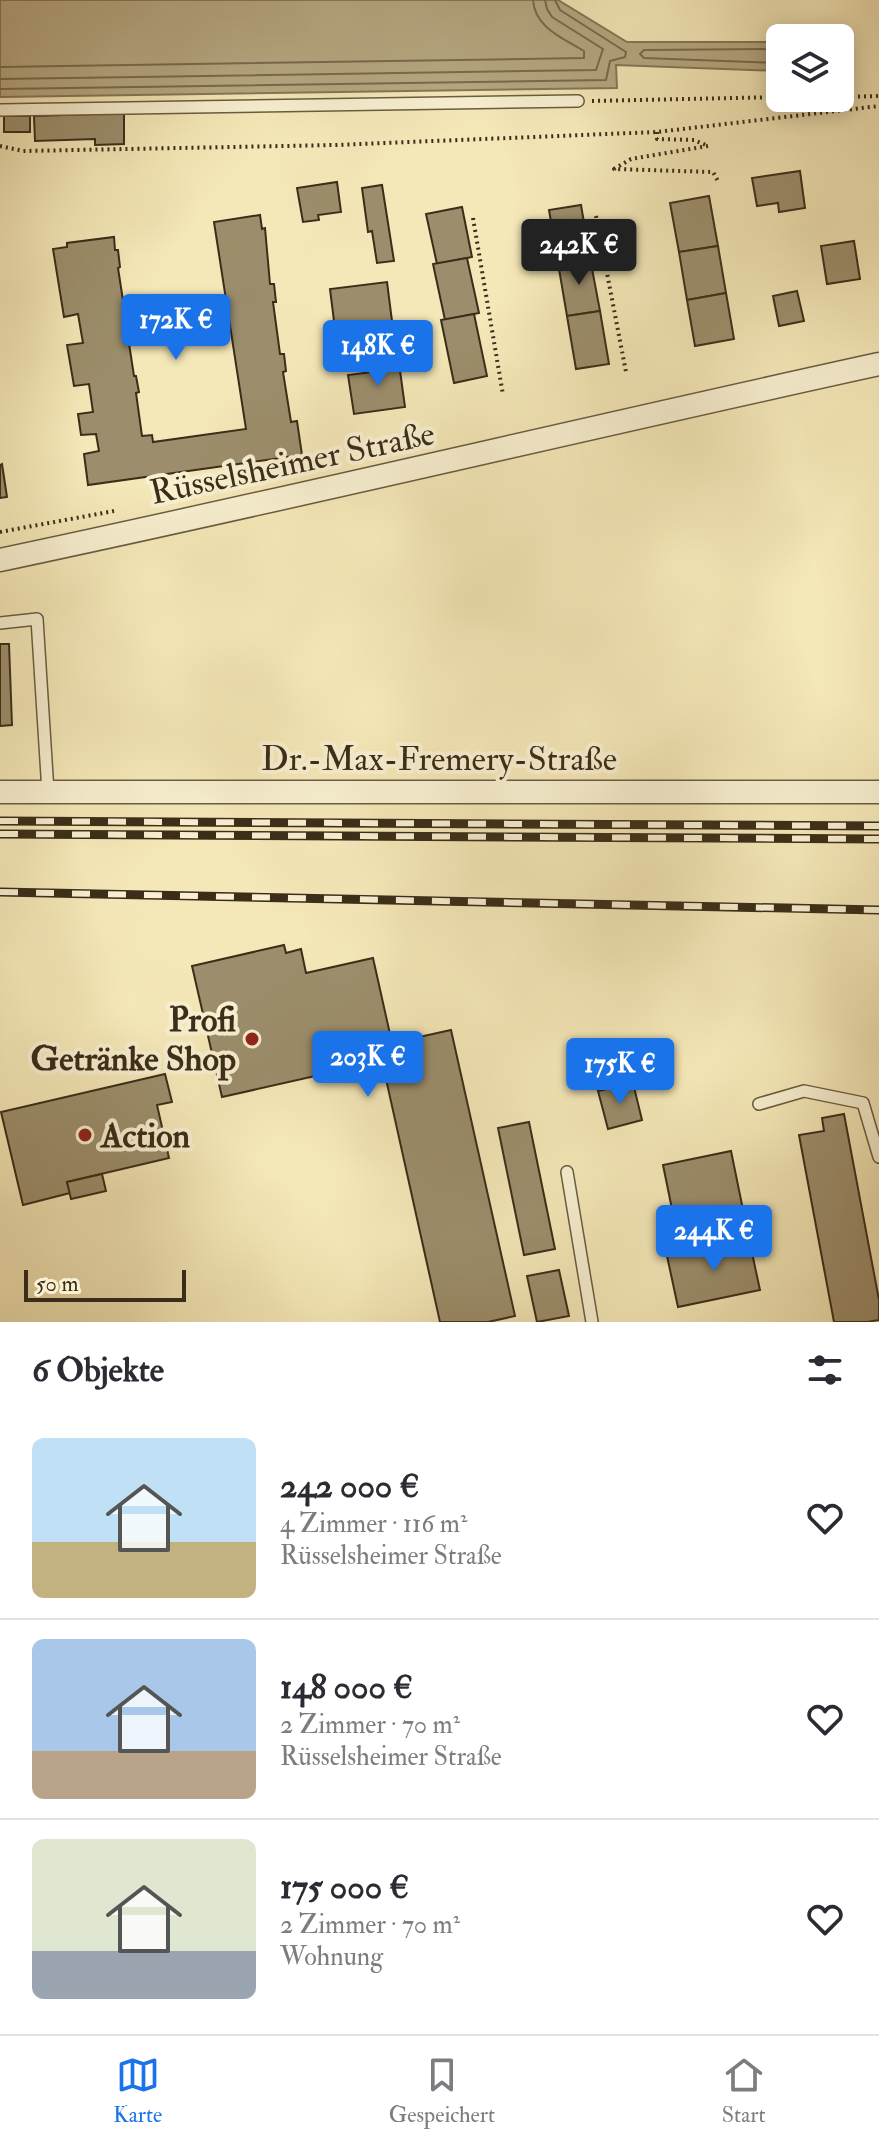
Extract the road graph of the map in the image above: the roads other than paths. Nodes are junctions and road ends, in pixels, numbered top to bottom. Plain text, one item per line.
1 (578, 101) road end
2 (0, 110) edge
3 (879, 364) edge
4 (0, 560) edge
5 (0, 623) edge
6 (0, 792) edge
7 (48, 792) junction
8 (879, 792) edge
9 (759, 1104) dead end
10 (879, 1157) edge
11 (567, 1172) dead end
12 (592, 1322) edge

1 - 2 lane
3 - 4 street, Rüsselsheimer Straße
5 - 7 lane
6 - 7 street, Dr.-Max-Fremery-Straße
7 - 8 street, Dr.-Max-Fremery-Straße
9 - 10 lane
11 - 12 lane

